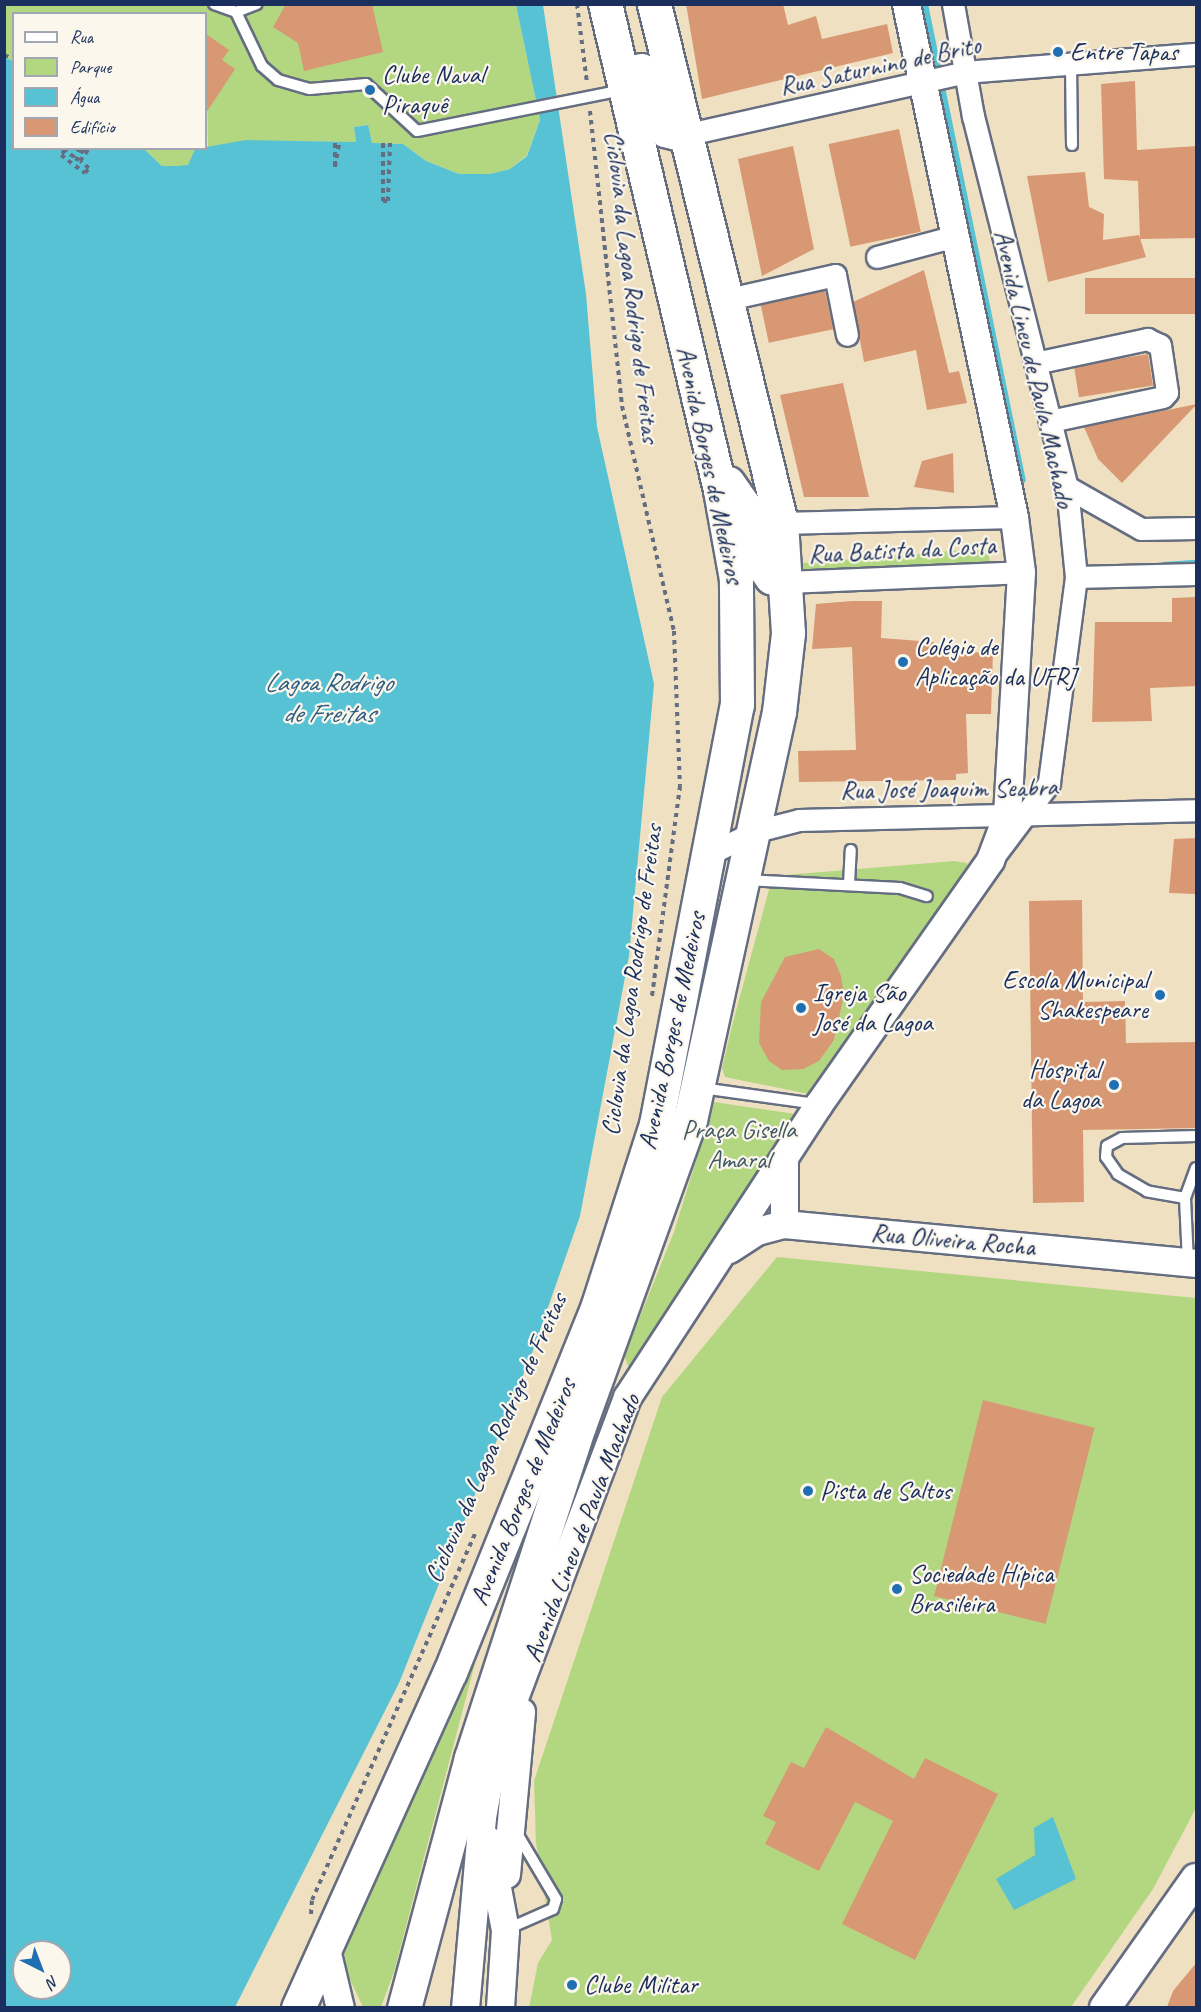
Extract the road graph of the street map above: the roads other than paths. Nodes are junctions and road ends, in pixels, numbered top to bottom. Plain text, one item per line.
1 (214, 4) edge
2 (257, 4) edge
3 (605, 4) edge
4 (623, 4) edge
5 (654, 4) edge
6 (906, 4) edge
7 (953, 4) edge
8 (236, 12) junction
9 (1197, 54) edge
10 (1071, 64) junction
11 (963, 72) junction
12 (925, 81) junction
13 (614, 92) junction
14 (684, 135) junction
15 (1072, 145) dead end
16 (956, 236) junction
17 (877, 257) dead end
18 (724, 300) junction
19 (848, 335) dead end
20 (1035, 363) junction
21 (1050, 421) junction
22 (716, 471) junction
23 (1067, 488) junction
24 (1014, 517) junction
25 (781, 523) junction
26 (1197, 528) edge
27 (1021, 572) junction
28 (1197, 574) edge
29 (1076, 577) junction
30 (786, 582) junction
31 (1197, 810) edge
32 (1018, 815) junction
33 (756, 831) junction
34 (851, 850) dead end
35 (709, 854) junction
36 (745, 880) junction
37 (849, 884) junction
38 (927, 896) dead end
39 (698, 1088) junction
40 (818, 1105) junction
41 (1197, 1136) edge
42 (785, 1156) junction
43 (1197, 1168) edge
44 (1185, 1198) junction
45 (784, 1224) junction
46 (719, 1257) junction
47 (1192, 1262) edge
48 (471, 1758) junction
49 (495, 1817) junction
50 (1196, 1880) edge
51 (505, 1930) junction
52 (318, 1936) junction
53 (298, 2007) edge
54 (340, 2007) edge
55 (404, 2007) edge
56 (465, 2007) edge
57 (500, 2007) edge
58 (1105, 2007) edge

1 - 8 lane
2 - 8 lane
3 - 13 highway, Avenida Borges de Medeiros
4 - 14 highway
5 - 14 highway, Avenida Borges de Medeiros
6 - 12 street, Avenida Lineu de Paula Machado
7 - 11 street, Avenida Lineu de Paula Machado
8 - 13 lane
9 - 10 street, Rua Saturnino de Brito
10 - 11 street, Rua Saturnino de Brito
10 - 15 lane
11 - 12 street, Rua Saturnino de Brito
11 - 20 street, Avenida Lineu de Paula Machado
12 - 14 street, Rua Saturnino de Brito
12 - 16 street, Avenida Lineu de Paula Machado
13 - 22 highway, Avenida Borges de Medeiros
14 - 18 highway, Avenida Borges de Medeiros
16 - 17 street
16 - 24 street, Avenida Lineu de Paula Machado
18 - 19 street
18 - 25 highway, Avenida Borges de Medeiros
20 - 21 street, Avenida Lineu de Paula Machado
20 - 21 street
21 - 23 street, Avenida Lineu de Paula Machado
22 - 30 highway
22 - 35 highway, Avenida Borges de Medeiros
23 - 26 street
23 - 29 street, Avenida Lineu de Paula Machado
24 - 25 street, Rua Batista da Costa
24 - 27 street, Avenida Lineu de Paula Machado
25 - 30 highway, Avenida Borges de Medeiros
27 - 30 street, Rua Batista da Costa
27 - 32 street, Avenida Lineu de Paula Machado
28 - 29 street
29 - 32 street, Avenida Lineu de Paula Machado
30 - 33 highway, Avenida Borges de Medeiros
31 - 32 street, Rua José Joaquim Seabra
32 - 33 street, Rua José Joaquim Seabra
32 - 40 street, Avenida Lineu de Paula Machado
33 - 35 street, Rua José Joaquim Seabra
33 - 36 highway, Avenida Borges de Medeiros
34 - 37 lane
35 - 52 highway, Avenida Borges de Medeiros
36 - 37 lane
36 - 39 highway, Avenida Borges de Medeiros
37 - 38 lane
39 - 40 lane
39 - 48 highway, Avenida Borges de Medeiros
40 - 42 street, Avenida Lineu de Paula Machado
41 - 44 lane
42 - 45 street
42 - 46 street, Avenida Lineu de Paula Machado
43 - 44 lane
44 - 47 lane
45 - 46 street, Rua Oliveira Rocha
45 - 47 street, Rua Oliveira Rocha
46 - 49 street, Avenida Lineu de Paula Machado
48 - 49 street
48 - 55 highway, Avenida Borges de Medeiros
49 - 51 street
49 - 51 lane
49 - 56 street, Avenida Lineu de Paula Machado
50 - 58 main road
51 - 57 street
52 - 53 highway, Avenida Borges de Medeiros
52 - 54 street

